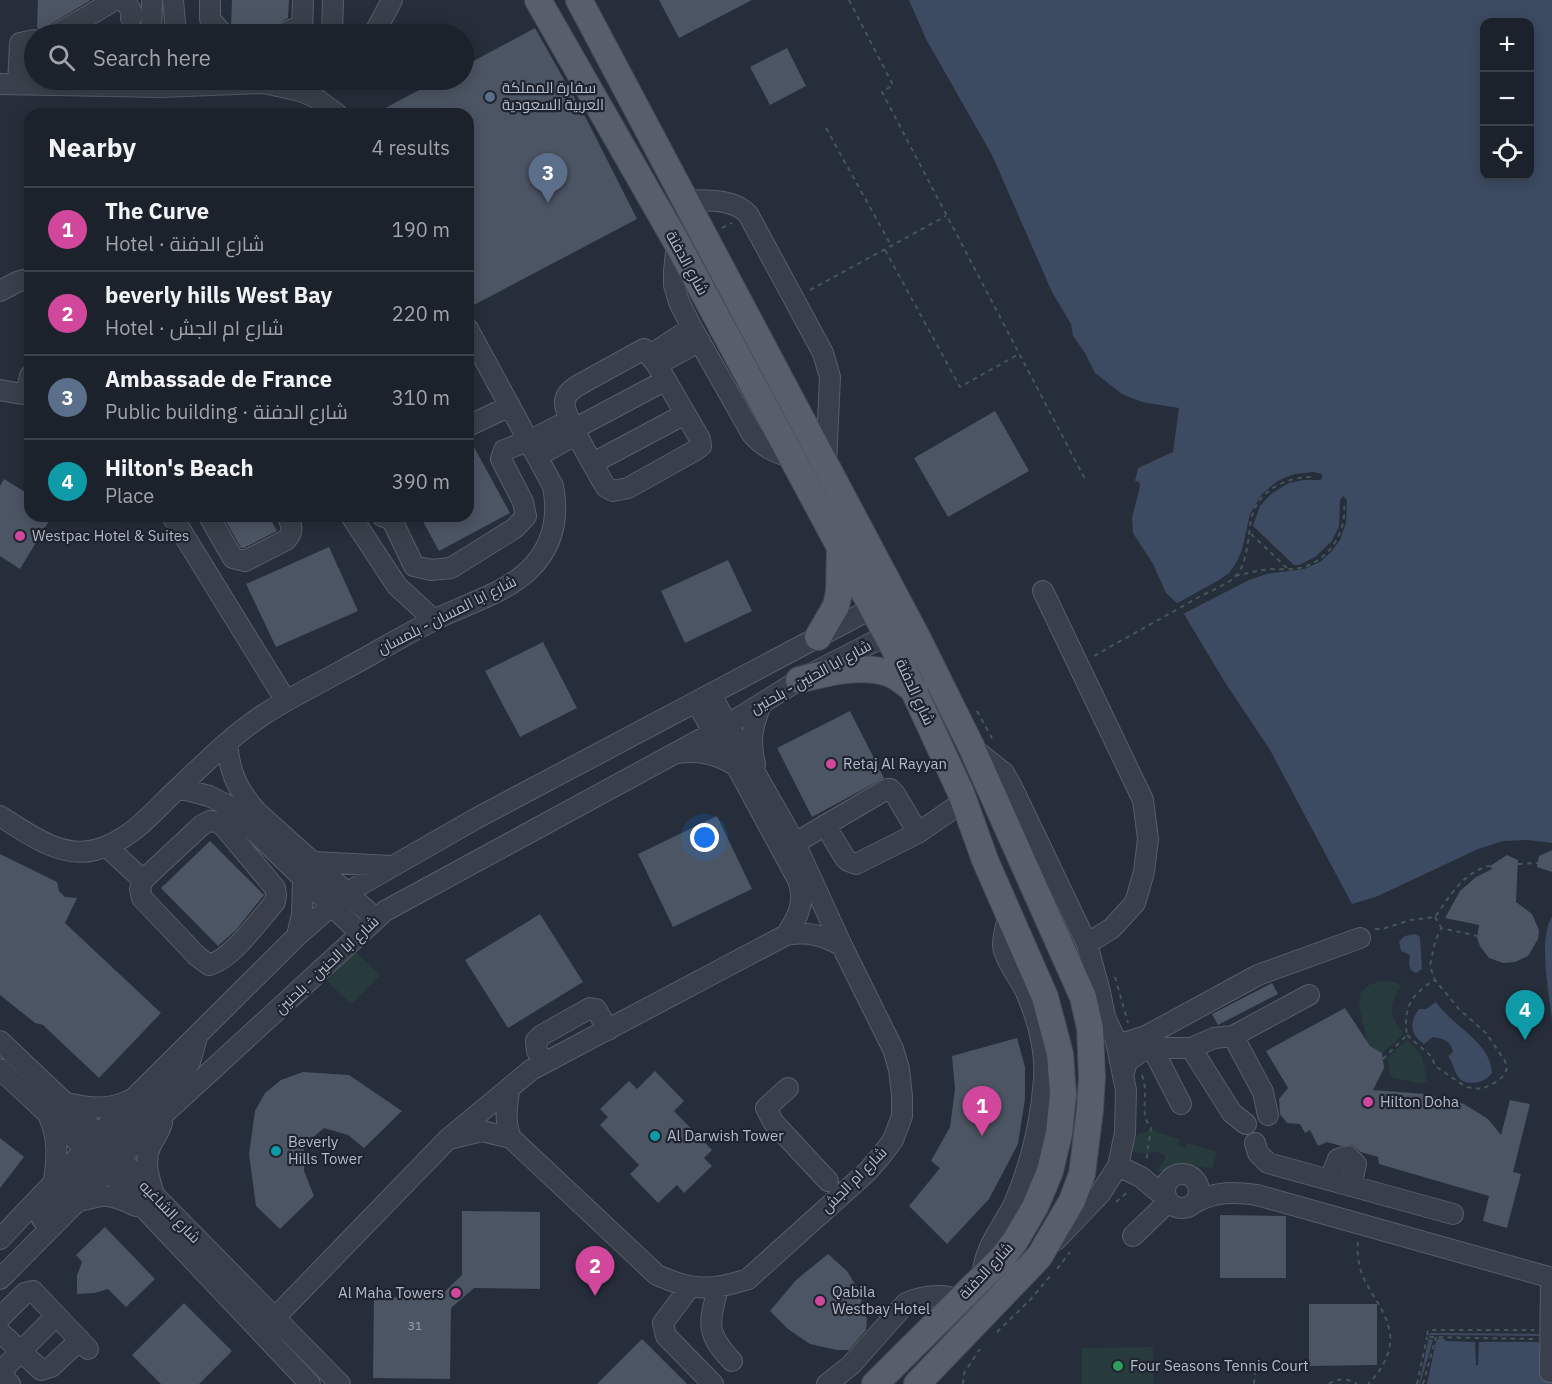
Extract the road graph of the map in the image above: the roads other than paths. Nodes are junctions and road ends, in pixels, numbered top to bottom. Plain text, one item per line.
1 (115, 0) edge
2 (152, 0) edge
3 (173, 0) edge
4 (210, 0) edge
5 (303, 0) edge
6 (333, 0) edge
7 (392, 0) edge
8 (538, 0) edge
9 (579, 0) edge
10 (74, 24) edge
11 (151, 24) edge
12 (175, 24) edge
13 (214, 24) edge
14 (302, 24) edge
15 (332, 24) edge
16 (379, 24) edge
17 (24, 42) edge
18 (9, 85) edge
19 (303, 90) edge
20 (329, 108) edge
21 (686, 200) junction
22 (677, 243) junction
23 (24, 280) edge
24 (0, 291) edge
25 (696, 335) junction
26 (474, 340) edge
27 (658, 367) junction
28 (0, 390) edge
29 (24, 392) edge
30 (510, 406) junction
31 (685, 414) junction
32 (474, 423) edge
33 (574, 428) junction
34 (534, 448) junction
35 (794, 458) junction
36 (593, 463) junction
37 (826, 465) junction
38 (176, 522) edge
39 (212, 522) edge
40 (290, 522) edge
41 (355, 522) edge
42 (393, 522) edge
43 (840, 548) junction
44 (1043, 591) dead end
45 (895, 595) junction
46 (872, 608) junction
47 (434, 620) junction
48 (910, 623) junction
49 (887, 635) junction
50 (818, 637) junction
51 (800, 681) junction
52 (915, 691) junction
53 (704, 699) junction
54 (286, 701) junction
55 (761, 705) junction
56 (720, 728) junction
57 (226, 743) junction
58 (971, 746) junction
59 (671, 754) junction
60 (737, 767) junction
61 (757, 774) junction
62 (179, 788) junction
63 (963, 801) junction
64 (0, 816) edge
65 (825, 825) junction
66 (918, 832) junction
67 (795, 843) junction
68 (107, 846) junction
69 (391, 866) junction
70 (308, 870) junction
71 (143, 880) junction
72 (339, 899) junction
73 (375, 918) junction
74 (360, 933) junction
75 (786, 935) junction
76 (297, 936) junction
77 (1360, 938) road end
78 (1087, 944) junction
79 (842, 946) junction
80 (1079, 988) junction
81 (1309, 995) dead end
82 (1105, 1017) junction
83 (608, 1030) junction
84 (198, 1035) junction
85 (1233, 1036) junction
86 (0, 1041) edge
87 (1116, 1041) junction
88 (1152, 1044) junction
89 (1191, 1048) junction
90 (544, 1063) junction
91 (0, 1069) edge
92 (1124, 1072) junction
93 (789, 1088) dead end
94 (509, 1090) junction
95 (135, 1097) junction
96 (64, 1102) junction
97 (1184, 1102) dead end
98 (164, 1114) junction
99 (47, 1115) junction
100 (1268, 1115) dead end
101 (1246, 1124) dead end
102 (511, 1138) junction
103 (448, 1139) junction
104 (1255, 1143) dead end
105 (102, 1153) junction
106 (1118, 1166) junction
107 (1141, 1177) junction
108 (860, 1178) junction
109 (1171, 1178) junction
110 (1330, 1180) junction
111 (54, 1181) junction
112 (828, 1181) junction
113 (1351, 1186) junction
114 (1197, 1193) junction
115 (76, 1202) junction
116 (832, 1203) junction
117 (1170, 1203) junction
118 (150, 1204) junction
119 (1453, 1214) dead end
120 (1137, 1238) dead end
121 (0, 1239) edge
122 (30, 1248) junction
123 (1039, 1257) junction
124 (1552, 1278) edge
125 (0, 1279) edge
126 (690, 1287) junction
127 (718, 1288) junction
128 (959, 1300) junction
129 (56, 1316) junction
130 (0, 1318) edge
131 (268, 1325) junction
132 (0, 1332) edge
133 (20, 1351) junction
134 (732, 1361) dead end
135 (1550, 1372) dead end
136 (10, 1384) edge
137 (310, 1384) edge
138 (340, 1384) edge
139 (713, 1384) edge
140 (827, 1384) edge
141 (875, 1384) edge
142 (918, 1384) edge

1 - 10 street
2 - 11 street
3 - 12 street
4 - 13 street
5 - 14 street
6 - 15 street
7 - 16 street
8 - 22 main road, شارع الدفنة
9 - 21 main road, شارع الدفنة
17 - 18 street
19 - 20 street
21 - 37 main road, شارع الدفنة
21 - 37 street
22 - 25 street
22 - 35 main road, شارع الدفنة
23 - 24 street
25 - 27 street
25 - 35 street
26 - 30 street, شارع ابا المسان - بلمسان
27 - 31 street
27 - 33 street
27 - 33 street
28 - 29 street
30 - 32 street
30 - 34 street, شارع ابا المسان - بلمسان
31 - 36 street
31 - 36 street
33 - 34 street
33 - 36 street
34 - 42 street
34 - 47 street, شارع ابا المسان - بلمسان
35 - 43 main road, شارع الدفنة
37 - 45 main road, شارع الدفنة
38 - 54 street
39 - 40 street
41 - 47 street
43 - 46 main road, شارع الدفنة
43 - 50 main road
44 - 78 street
45 - 46 street, شارع ابا الحنين - بلحنين
45 - 48 main road, شارع الدفنة
46 - 49 main road, شارع الدفنة
46 - 50 street, شارع ابا الحنين - بلحنين
47 - 54 street, شارع ابا المسان - بلمسان
48 - 49 street, شارع ابا الحنين - بلحنين
48 - 58 main road, شارع الدفنة
49 - 51 street, شارع ابا الحنين - بلحنين
49 - 52 main road, شارع الدفنة
50 - 53 street, شارع ابا الحنين - بلحنين
51 - 52 main road
51 - 55 street, شارع ابا الحنين - بلحنين
52 - 63 main road, شارع الدفنة
53 - 56 street, شارع ام الجش
53 - 69 street, شارع ابا الحنين - بلحنين
54 - 57 street, شارع ابا المسان - بلمسان
55 - 56 street, شارع ابا الحنين - بلحنين
55 - 61 street
56 - 59 street, شارع ابا الحنين - بلحنين
56 - 60 street
56 - 61 street, شارع ام الجش
57 - 62 street, شارع ابا المسان - بلمسان
57 - 70 street
58 - 78 street, شارع الدفنة
58 - 80 main road, شارع الدفنة
59 - 60 street
59 - 73 street, شارع ابا الحنين - بلحنين
60 - 75 street
61 - 67 street, شارع ام الجش
62 - 68 street, شارع ابا المسان - بلمسان
62 - 70 street
63 - 66 street
63 - 128 main road, شارع الدفنة
64 - 68 street, شارع ابا المسان - بلمسان
65 - 66 street
65 - 66 street
65 - 67 street
67 - 79 street, شارع ام الجش
68 - 71 street
69 - 70 street
69 - 72 street, شارع ابا الحنين - بلحنين
70 - 72 street
70 - 76 street
71 - 71 street
72 - 73 street
72 - 74 street
72 - 76 street, شارع ابا الحنين - بلحنين
73 - 74 street, شارع ابا الحنين - بلحنين
74 - 98 street, شارع ابا الحنين - بلحنين
75 - 79 street
75 - 83 street
76 - 84 street, شارع ابا الحنين - بلحنين
77 - 88 street
78 - 82 street, شارع الدفنة
79 - 108 street, شارع ام الجش
80 - 82 main road
80 - 123 main road, شارع الدفنة
81 - 85 street
82 - 87 street, شارع الدفنة
83 - 90 street
83 - 90 street
84 - 95 street, شارع ابا الحنين - بلحنين
84 - 105 street
85 - 89 street
85 - 100 street
86 - 96 street, شارع الشاغيه
87 - 88 street
87 - 92 street, شارع الدفنة
88 - 89 street
88 - 92 street
88 - 97 street
89 - 101 street
90 - 94 street
91 - 99 street, شارع الشاغيه
92 - 106 street, شارع الدفنة
93 - 112 street
94 - 102 street
94 - 103 street
95 - 96 street
95 - 105 street, شارع ابا الحنين - بلحنين
96 - 105 street, شارع الشاغيه
98 - 105 street, شارع ابا الحنين - بلحنين
98 - 118 street
99 - 105 street, شارع الشاغيه
99 - 111 street
102 - 103 street, شارع ام الجش
102 - 126 street, شارع ام الجش
103 - 131 street
104 - 110 street
105 - 111 street, شارع ابا الحنين - بلحنين
105 - 115 street, شارع ابا الحنين - بلحنين
105 - 118 street, شارع الشاغيه
105 - 122 street
106 - 107 street
106 - 123 street, شارع الدفنة
107 - 109 street
107 - 117 street
108 - 112 street
108 - 116 street, شارع ام الجش
109 - 114 street
109 - 117 street
110 - 113 street
110 - 113 street
111 - 121 street, شارع ابا الحنين - بلحنين
112 - 116 street
113 - 119 street
114 - 117 street
114 - 124 street
115 - 118 street
115 - 122 street, شارع ابا الحنين - بلحنين
116 - 127 street, شارع ام الجش
117 - 120 street
118 - 131 street, شارع الشاغيه
122 - 125 street, شارع ابا الحنين - بلحنين
123 - 142 main road, شارع الدفنة
124 - 135 street
126 - 127 street, شارع ام الجش
126 - 139 street
127 - 134 street
128 - 140 street
128 - 141 main road, شارع الدفنة
129 - 130 street
129 - 133 street
129 - 133 street
131 - 137 street, شارع الشاغيه
131 - 138 street, شارع الشاغيه
132 - 133 street
133 - 136 street

